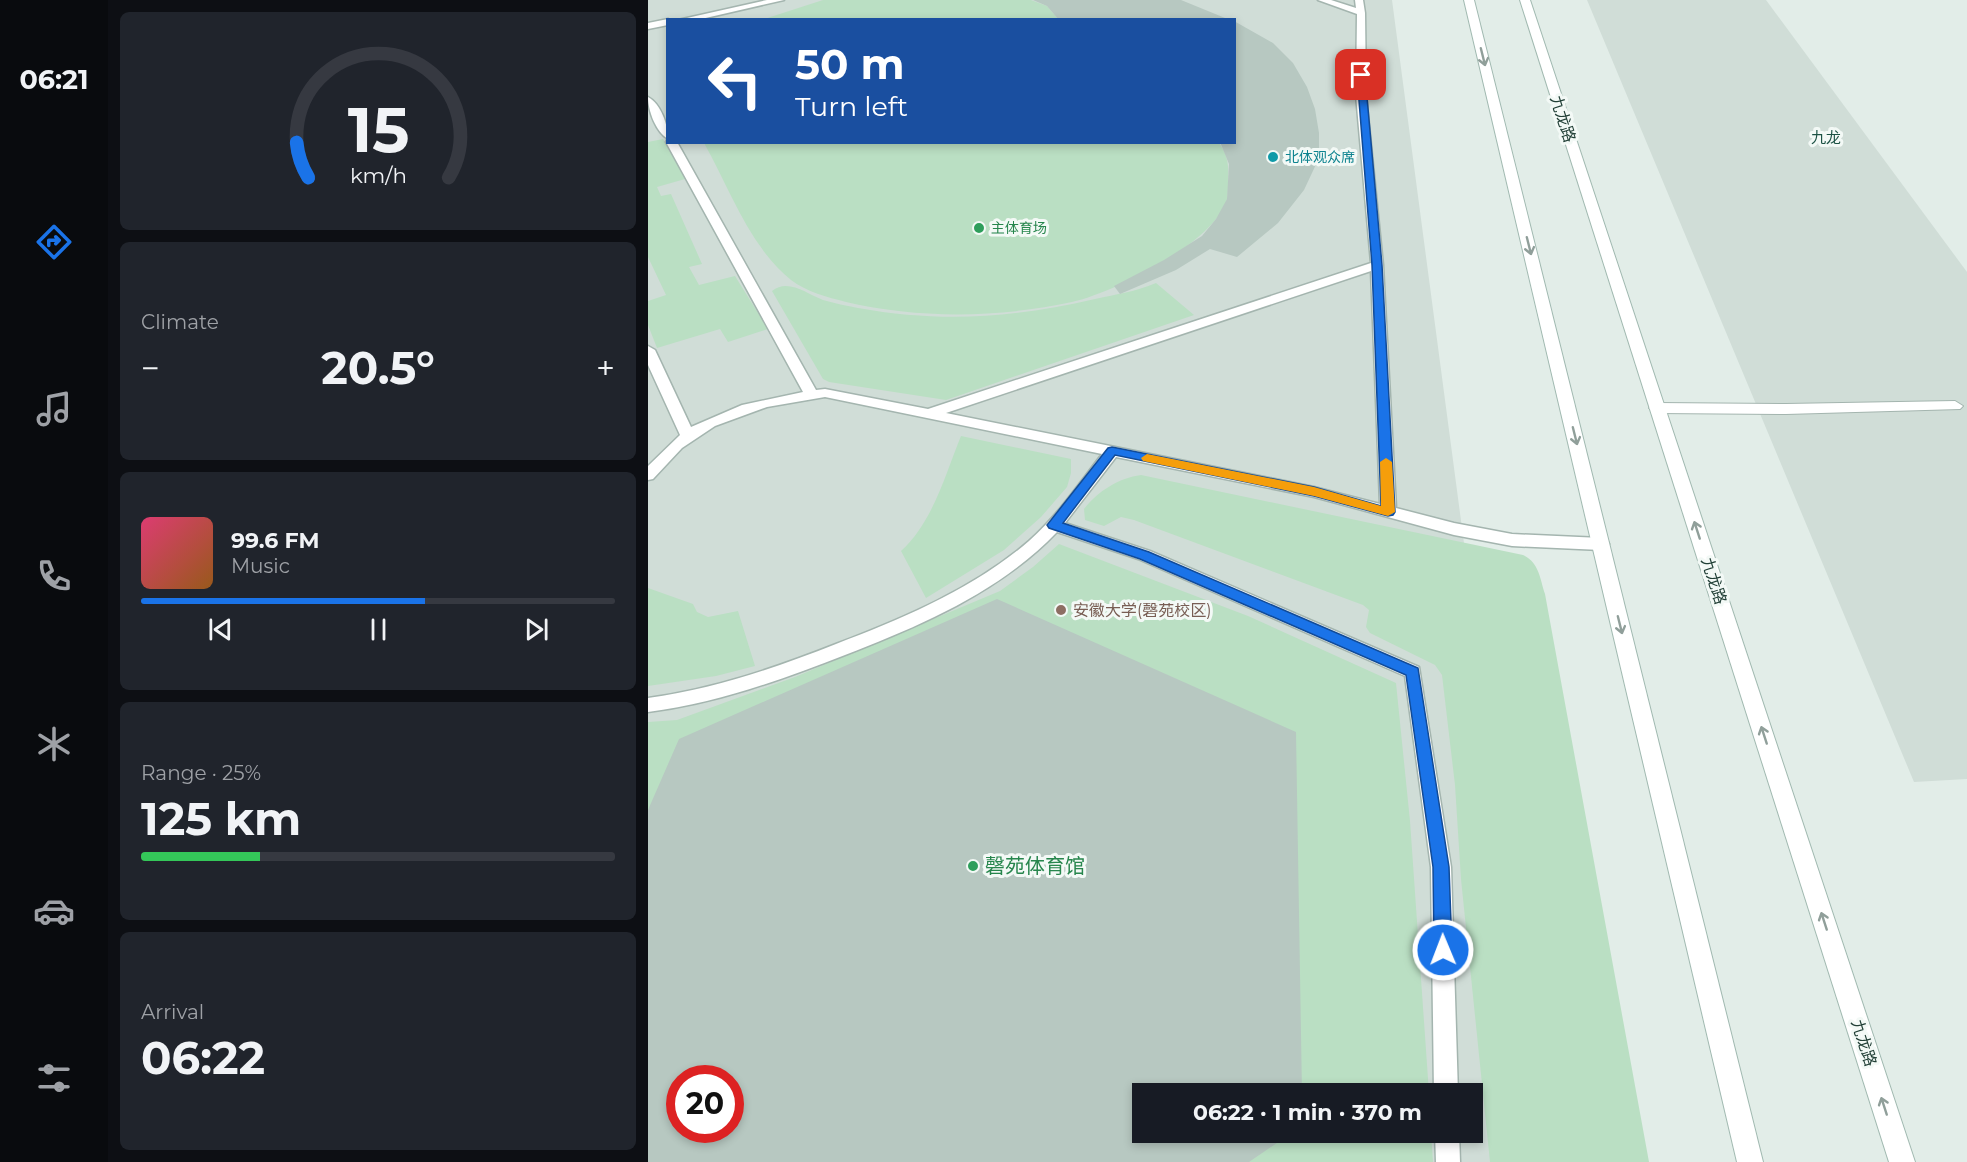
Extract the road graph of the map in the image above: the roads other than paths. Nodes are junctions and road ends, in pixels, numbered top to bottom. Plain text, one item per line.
1 (780, 0) edge
2 (1322, 0) edge
3 (1359, 0) edge
4 (1469, 0) edge
5 (1524, 0) edge
6 (1362, 13) junction
7 (692, 18) edge
8 (666, 22) edge
9 (648, 26) edge
10 (648, 100) edge
11 (666, 132) edge
12 (672, 144) edge
13 (1377, 265) junction
14 (648, 350) edge
15 (811, 394) junction
16 (1955, 406) dead end
17 (1657, 408) junction
18 (928, 415) junction
19 (688, 436) junction
20 (1112, 451) junction
21 (648, 475) edge
22 (1388, 512) junction
23 (1053, 525) junction
24 (1601, 544) junction
25 (648, 705) edge
26 (1446, 1083) edge
27 (1447, 1143) edge
28 (1448, 1162) edge
29 (1750, 1162) edge
30 (1902, 1162) edge

1 - 7 lane
2 - 6 lane
3 - 6 lane
4 -> 24 main road
5 - 17 main road, 九龙路
6 - 13 lane
8 - 9 lane
10 - 11 lane
12 - 15 lane
13 - 18 lane
13 - 22 lane
14 - 19 lane
15 - 18 lane
15 - 19 lane
16 - 17 main road
30 -> 17 main road, 九龙路
18 - 20 lane
19 - 21 lane
20 - 22 lane
20 - 23 lane
22 - 24 lane
23 - 25 lane
23 - 26 lane
24 -> 29 main road
27 - 28 lane

